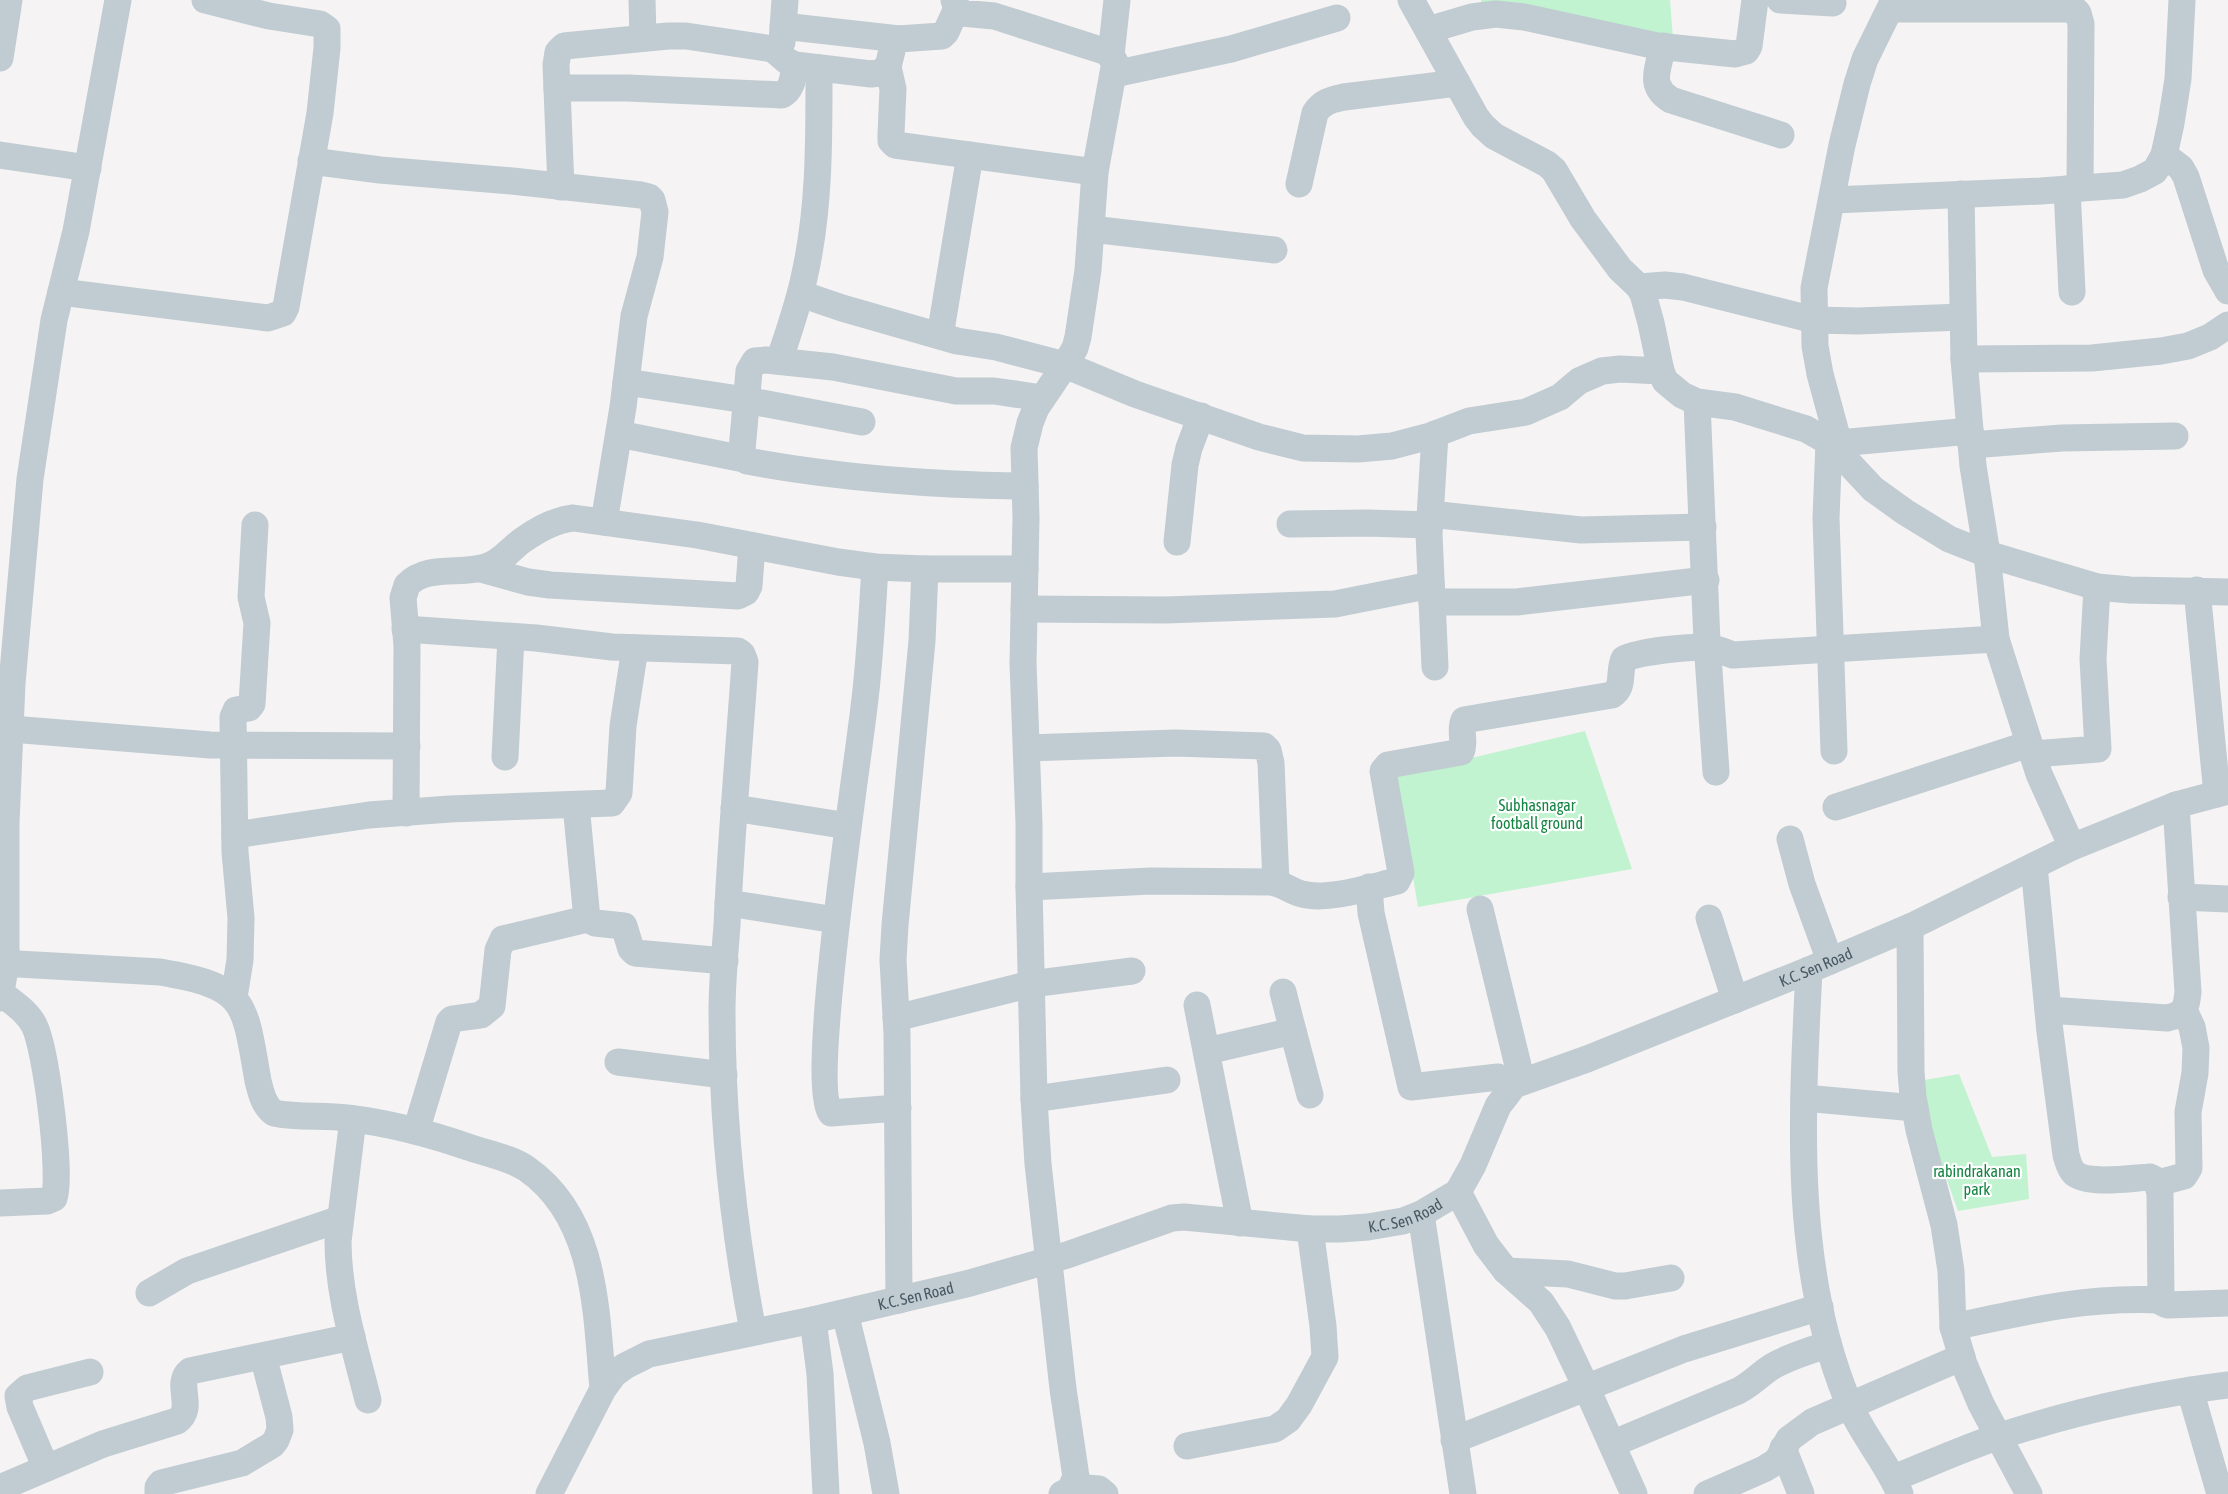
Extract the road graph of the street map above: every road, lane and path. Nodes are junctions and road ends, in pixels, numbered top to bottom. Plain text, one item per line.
1 (9, 0) edge
2 (118, 0) edge
3 (205, 0) edge
4 (642, 0) edge
5 (1117, 0) edge
6 (1411, 0) edge
7 (1755, 0) edge
8 (1780, 0) edge
9 (2182, 0) edge
10 (1833, 3) dead end
11 (955, 4) edge
12 (1892, 4) edge
13 (784, 13) edge
14 (1337, 18) dead end
15 (1428, 30) junction
16 (643, 38) junction
17 (899, 39) junction
18 (1663, 46) junction
19 (0, 58) edge
20 (799, 63) junction
21 (1113, 64) junction
22 (888, 67) junction
23 (1457, 83) junction
24 (557, 88) junction
25 (1781, 135) dead end
26 (0, 155) edge
27 (970, 155) junction
28 (2164, 155) junction
29 (311, 161) junction
30 (88, 168) junction
31 (1095, 172) junction
32 (1299, 184) dead end
33 (561, 187) junction
34 (2074, 189) junction
35 (1960, 194) junction
36 (1833, 200) junction
37 (1091, 229) junction
38 (1274, 250) dead end
39 (1639, 287) junction
40 (2228, 291) edge
41 (61, 292) junction
42 (2072, 292) dead end
43 (801, 294) junction
44 (1962, 317) junction
45 (1814, 320) junction
46 (2228, 325) edge
47 (940, 336) junction
48 (1964, 359) junction
49 (778, 361) junction
50 (1065, 365) junction
51 (1661, 371) junction
52 (626, 382) junction
53 (1042, 398) junction
54 (746, 400) junction
55 (1697, 402) junction
56 (1202, 416) junction
57 (862, 422) dead end
58 (619, 434) junction
59 (1435, 434) junction
60 (2175, 436) dead end
61 (1970, 438) junction
62 (1837, 447) junction
63 (744, 459) junction
64 (1025, 486) junction
65 (1430, 520) junction
66 (604, 522) junction
67 (255, 525) dead end
68 (1290, 525) dead end
69 (1703, 527) junction
70 (1177, 542) dead end
71 (752, 546) junction
72 (1987, 554) junction
73 (875, 567) junction
74 (481, 568) junction
75 (925, 569) junction
76 (1025, 569) junction
77 (1706, 580) junction
78 (2097, 587) junction
79 (2197, 590) junction
80 (2228, 592) edge
81 (1431, 594) junction
82 (1024, 609) junction
83 (405, 629) junction
84 (511, 637) junction
85 (1996, 639) junction
86 (1708, 647) junction
87 (635, 648) junction
88 (1831, 649) junction
89 (1435, 667) dead end
90 (6, 691) edge
91 (10, 729) junction
92 (234, 745) junction
93 (407, 746) junction
94 (1027, 748) junction
95 (2031, 749) junction
96 (1834, 751) dead end
97 (5, 756) edge
98 (505, 757) dead end
99 (1716, 772) dead end
100 (2222, 792) edge
101 (576, 805) junction
102 (2176, 805) junction
103 (1836, 807) dead end
104 (734, 808) junction
105 (3, 813) edge
106 (406, 813) junction
107 (848, 826) junction
108 (235, 835) junction
109 (1790, 840) dead end
110 (2072, 848) junction
111 (2034, 866) junction
112 (1276, 882) junction
113 (1029, 887) junction
114 (1369, 887) junction
115 (2181, 897) junction
116 (2228, 899) edge
117 (728, 903) junction
118 (1480, 909) dead end
119 (1708, 918) dead end
120 (587, 919) junction
121 (836, 920) junction
122 (1910, 927) junction
123 (725, 961) junction
124 (3, 962) edge
125 (1819, 966) junction
126 (1132, 971) dead end
127 (1031, 984) junction
128 (1282, 992) dead end
129 (1, 996) edge
130 (234, 997) junction
131 (1735, 1000) junction
132 (1197, 1005) dead end
133 (2048, 1010) junction
134 (2184, 1010) junction
135 (896, 1018) junction
136 (1293, 1031) junction
137 (1207, 1051) junction
138 (618, 1062) dead end
139 (724, 1075) junction
140 (1167, 1080) dead end
141 (1518, 1083) junction
142 (1310, 1095) dead end
143 (1804, 1098) junction
144 (1034, 1099) junction
145 (898, 1107) junction
146 (1915, 1108) junction
147 (353, 1119) junction
148 (416, 1131) junction
149 (2158, 1183) junction
150 (1458, 1192) junction
151 (0, 1203) edge
152 (1421, 1214) junction
153 (340, 1219) junction
154 (1240, 1223) junction
155 (1310, 1229) junction
156 (1049, 1260) junction
157 (1506, 1271) junction
158 (1671, 1278) dead end
159 (149, 1293) dead end
160 (899, 1300) junction
161 (2160, 1300) junction
162 (2228, 1303) edge
163 (1820, 1307) junction
164 (845, 1313) junction
165 (813, 1320) junction
166 (1953, 1327) junction
167 (753, 1331) junction
168 (352, 1337) junction
169 (1828, 1344) junction
170 (263, 1356) junction
171 (1962, 1357) junction
172 (90, 1372) dead end
173 (2228, 1385) edge
174 (603, 1389) junction
175 (1587, 1389) junction
176 (2190, 1390) junction
177 (368, 1400) dead end
178 (1849, 1404) junction
179 (1999, 1436) junction
180 (1454, 1440) junction
181 (1612, 1444) junction
182 (1187, 1446) dead end
183 (1783, 1448) junction
184 (46, 1468) junction
185 (1897, 1486) edge
186 (0, 1488) edge
187 (1067, 1490) edge
188 (158, 1494) edge
189 (550, 1494) edge
190 (826, 1494) edge
191 (886, 1494) edge
192 (1105, 1494) edge
193 (1463, 1494) edge
194 (1634, 1494) edge
195 (1707, 1494) edge
196 (1801, 1494) edge
197 (2029, 1494) edge
198 (2220, 1494) edge

1 - 19 street
2 - 30 street
3 - 29 street
4 - 16 street
5 - 21 street
6 - 15 street
7 - 18 street
8 - 10 street
9 - 28 street
11 - 17 street
11 - 21 street
12 - 34 street
12 - 36 street
13 - 17 street
13 - 20 street
14 - 21 street
15 - 18 street
15 - 23 street
16 - 20 street
16 - 24 street
17 - 22 street
18 - 25 street
20 - 22 street
20 - 24 street
20 - 43 street
21 - 31 street
22 - 27 street
23 - 32 street
23 - 39 street
24 - 33 street
26 - 30 street
27 - 31 street
27 - 47 street
28 - 34 street
28 - 40 street
29 - 33 street
29 - 41 street
30 - 41 street
31 - 37 street
33 - 52 street
34 - 35 street
34 - 42 street
35 - 36 street
35 - 44 street
36 - 45 street
37 - 38 street
37 - 50 street
39 - 45 street
39 - 51 street
41 - 90 street
43 - 47 street
43 - 49 street
44 - 45 street
44 - 48 street
45 - 62 street
46 - 48 street
47 - 50 street
48 - 61 street
49 - 53 street
49 - 54 street
50 - 53 street
50 - 56 street
51 - 55 street
51 - 59 street
52 - 54 street
52 - 58 street
53 - 64 street
54 - 57 street
54 - 63 street
55 - 62 street
55 - 69 street
56 - 59 street
56 - 70 street
58 - 63 street
58 - 66 street
59 - 65 street
60 - 61 street
61 - 62 street
61 - 72 street
62 - 72 street
62 - 88 street
63 - 64 street
64 - 76 street
65 - 68 street
65 - 69 street
65 - 81 street
66 - 71 street
66 - 74 street
67 - 92 street
69 - 77 street
71 - 73 street
71 - 74 street
72 - 78 street
72 - 85 street
73 - 75 street
73 - 107 street
74 - 83 street
75 - 76 street
75 - 135 street
76 - 82 street
77 - 81 street
77 - 86 street
78 - 79 street
78 - 95 street
79 - 80 street
79 - 100 street
81 - 82 street
81 - 89 street
82 - 94 street
83 - 84 street
83 - 93 street
84 - 87 street
84 - 98 street
85 - 88 street
85 - 95 street
86 - 88 street
86 - 99 street
86 - 114 street
87 - 101 street
87 - 104 street
88 - 96 street
90 - 91 street
91 - 92 street
91 - 97 street
92 - 93 street
92 - 108 street
93 - 106 street
94 - 112 street
94 - 113 street
95 - 103 street
95 - 110 street
97 - 105 street
100 - 102 street, K.C. Sen Road
101 - 106 street
101 - 120 street
102 - 110 street, K.C. Sen Road
102 - 115 street
104 - 107 street
104 - 117 street
105 - 124 street
106 - 108 street
107 - 121 street
108 - 130 street
109 - 125 street
110 - 111 street, K.C. Sen Road
111 - 122 street, K.C. Sen Road
111 - 133 street
112 - 113 street
112 - 114 street
113 - 127 street
114 - 141 street
115 - 116 street
115 - 134 street
117 - 121 street
117 - 123 street
118 - 141 street
119 - 131 street
120 - 123 street
120 - 148 street
121 - 145 street
122 - 125 street, K.C. Sen Road
122 - 146 street
123 - 139 street
124 - 129 street
124 - 130 street
125 - 131 street, K.C. Sen Road
125 - 143 street
126 - 127 street
127 - 135 street
127 - 144 street
128 - 136 street
129 - 151 street
130 - 147 street
131 - 141 street, K.C. Sen Road
132 - 137 street
133 - 134 street
133 - 149 street
134 - 149 street
135 - 145 street
136 - 137 street
136 - 142 street
137 - 154 street
138 - 139 street
139 - 167 street
140 - 144 street
141 - 150 street, K.C. Sen Road
143 - 146 street
143 - 163 street
144 - 156 street
145 - 160 street
146 - 166 street
147 - 148 street
147 - 153 street
148 - 174 street
149 - 161 street
150 - 152 street, K.C. Sen Road
150 - 157 street
152 - 155 street, K.C. Sen Road
152 - 180 street
153 - 159 street
153 - 168 street
154 - 155 street, K.C. Sen Road
154 - 156 street, K.C. Sen Road
155 - 182 street
156 - 160 street, K.C. Sen Road
156 - 187 street
157 - 158 street
157 - 175 street
160 - 164 street, K.C. Sen Road
161 - 162 street
161 - 166 street
163 - 169 street
163 - 175 street
164 - 165 street, K.C. Sen Road
164 - 191 street
165 - 167 street, K.C. Sen Road
165 - 190 street
166 - 171 street
167 - 174 street, K.C. Sen Road
168 - 170 street
168 - 177 street
169 - 178 street
169 - 181 street
170 - 184 street
170 - 188 street
171 - 178 street
171 - 179 street
172 - 184 street
173 - 176 street
174 - 189 street, K.C. Sen Road
175 - 180 street
175 - 181 street
176 - 179 street
176 - 198 street
178 - 183 street
178 - 185 street
179 - 185 street
179 - 197 street
180 - 193 street
181 - 194 street
183 - 195 street
183 - 196 street
184 - 186 street
187 - 192 street

